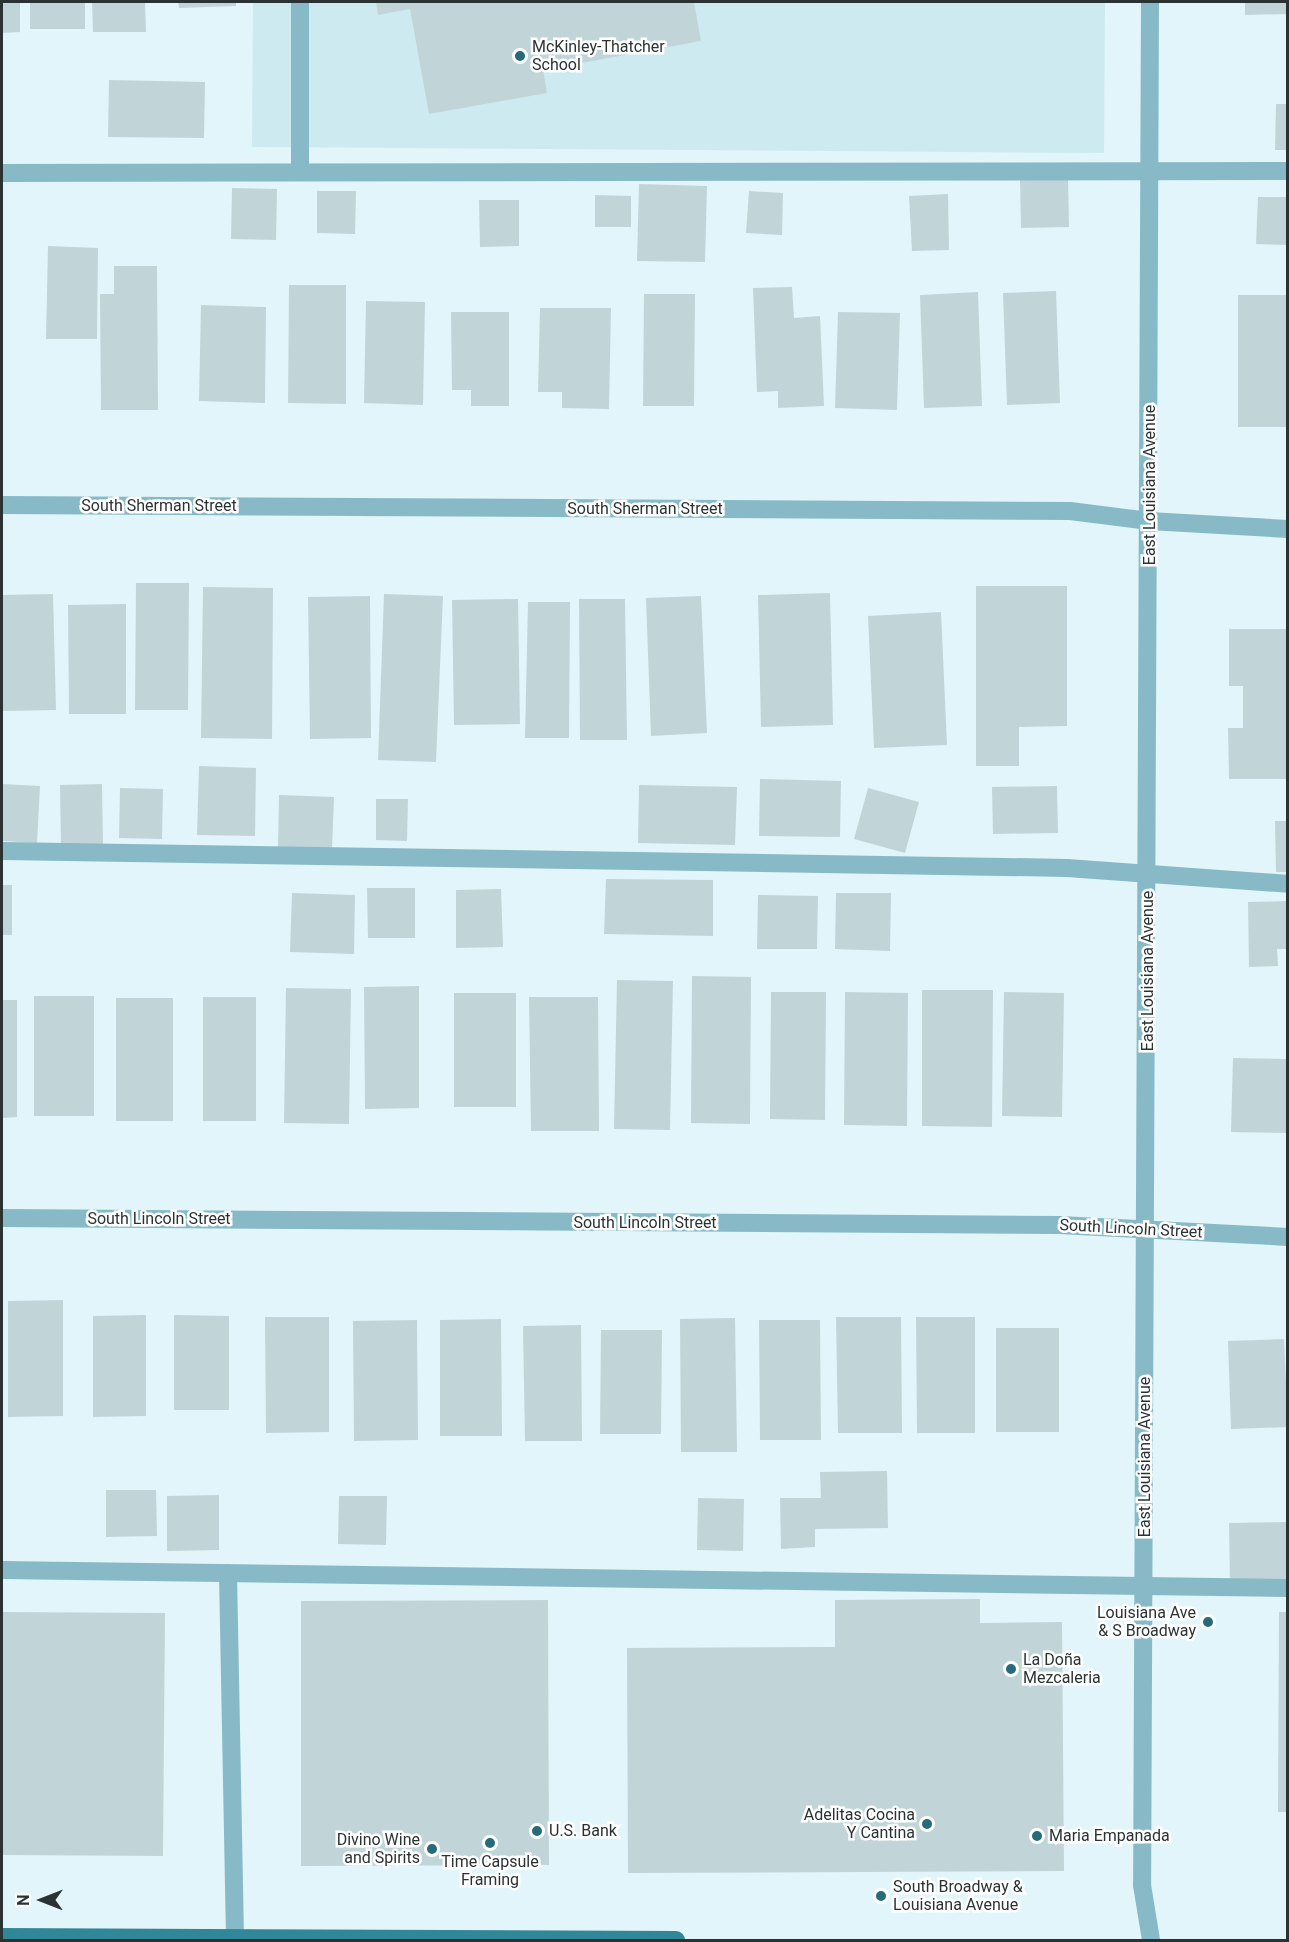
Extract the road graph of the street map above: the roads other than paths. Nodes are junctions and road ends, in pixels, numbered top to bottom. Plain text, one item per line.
1 (300, 2) edge
2 (1150, 2) edge
3 (1151, 170) junction
4 (1287, 171) edge
5 (300, 172) junction
6 (2, 173) edge
7 (2, 505) edge
8 (1149, 521) junction
9 (1287, 529) edge
10 (2, 851) edge
11 (1149, 874) junction
12 (1287, 884) edge
13 (2, 1218) edge
14 (1147, 1230) junction
15 (1287, 1237) edge
16 (2, 1570) edge
17 (228, 1573) junction
18 (1144, 1587) junction
19 (1287, 1588) edge
20 (2, 1937) edge
21 (235, 1938) junction
22 (676, 1941) edge
23 (1150, 1941) edge

1 - 5 street
2 - 3 street, East Louisiana Avenue
3 - 4 street
3 - 5 street
3 - 8 street, East Louisiana Avenue
5 - 6 street
7 - 8 street, South Sherman Street
8 - 9 street, South Sherman Street
8 - 11 street, East Louisiana Avenue
10 - 11 street
11 - 12 street
11 - 14 street, East Louisiana Avenue
13 - 14 street, South Lincoln Street
14 - 15 street, South Lincoln Street
14 - 18 street, East Louisiana Avenue
16 - 17 street
17 - 18 street
17 - 21 street
18 - 19 street
18 - 23 street, East Louisiana Avenue
20 - 21 main road
21 - 22 main road

